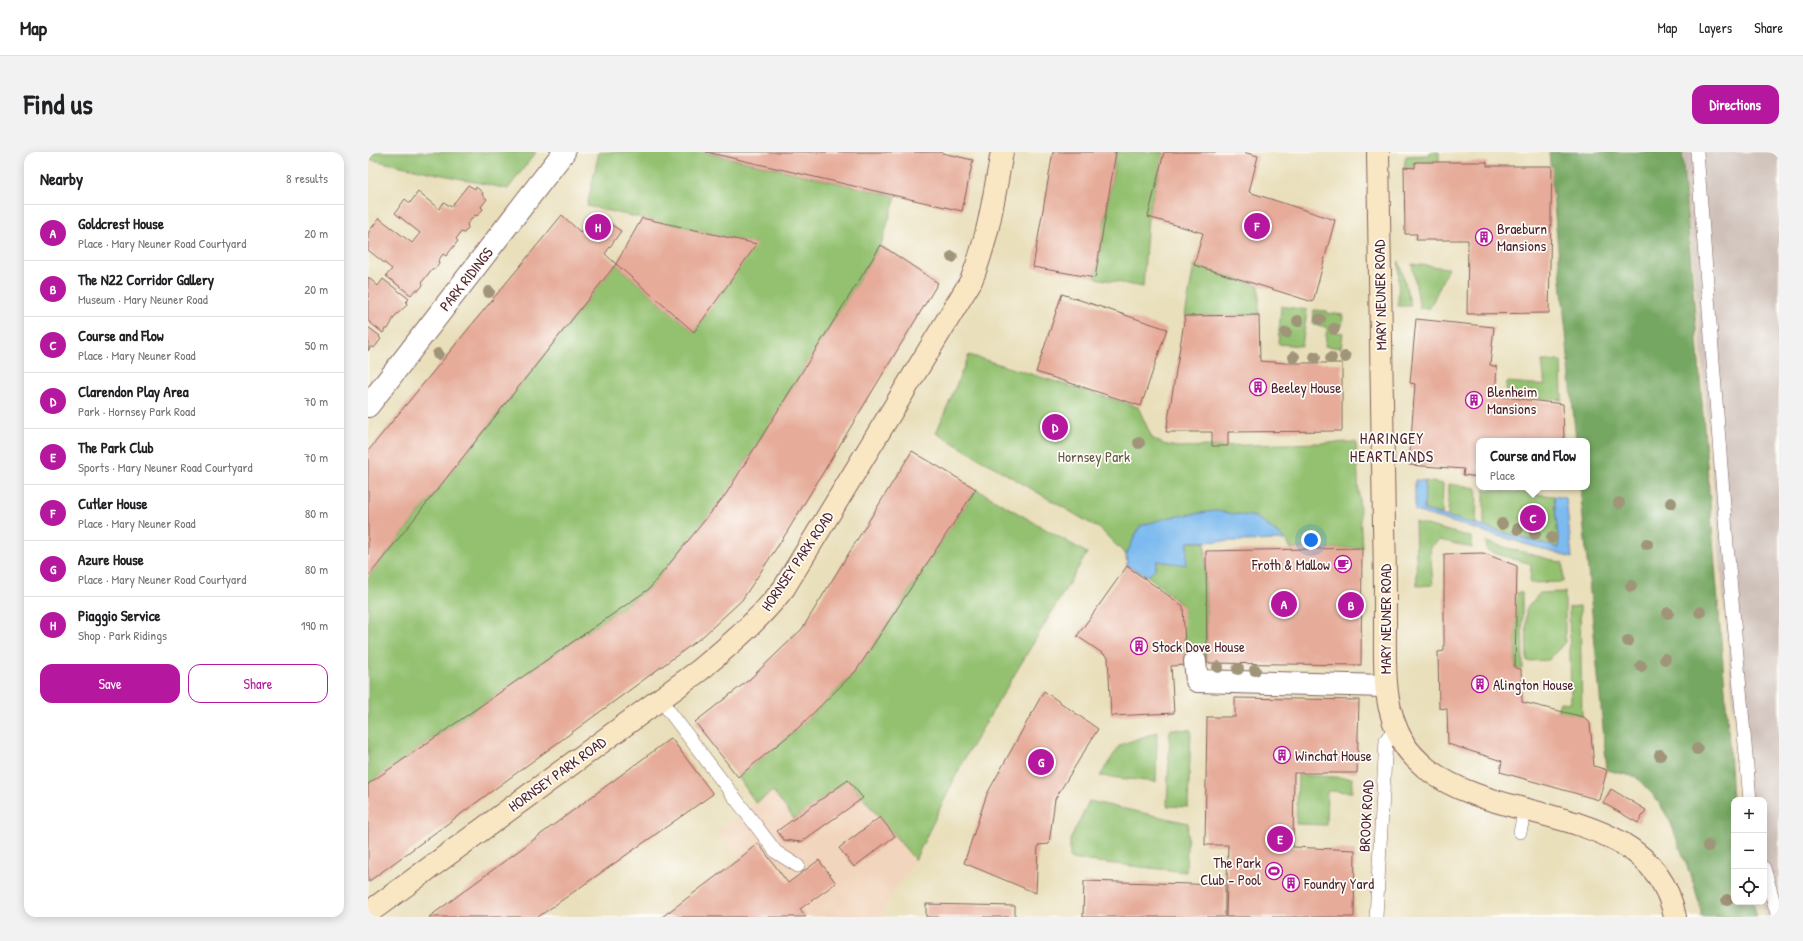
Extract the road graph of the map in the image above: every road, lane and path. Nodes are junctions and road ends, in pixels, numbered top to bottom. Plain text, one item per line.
1 (564, 152) edge
2 (1002, 152) edge
3 (1378, 152) edge
4 (1697, 152) edge
5 (368, 406) edge
6 (1195, 661) dead end
7 (1385, 686) junction
8 (660, 698) junction
9 (1404, 745) junction
10 (1750, 797) edge
11 (1526, 809) junction
12 (1520, 832) dead end
13 (798, 866) dead end
14 (1764, 869) edge
15 (368, 913) edge
16 (1376, 917) edge
17 (1675, 917) edge
18 (1778, 917) edge

1 - 5 street, PARK RIDINGS
2 - 8 main road, HORNSEY PARK ROAD
3 - 7 main road, MARY NEUNER ROAD
4 - 10 lane
6 - 7 street
7 - 9 main road, MARY NEUNER ROAD
8 - 13 lane
8 - 15 main road, HORNSEY PARK ROAD
9 - 11 main road, MARY NEUNER ROAD
9 - 16 lane, BROOK ROAD
11 - 12 lane
11 - 17 main road, MARY NEUNER ROAD
14 - 18 lane

